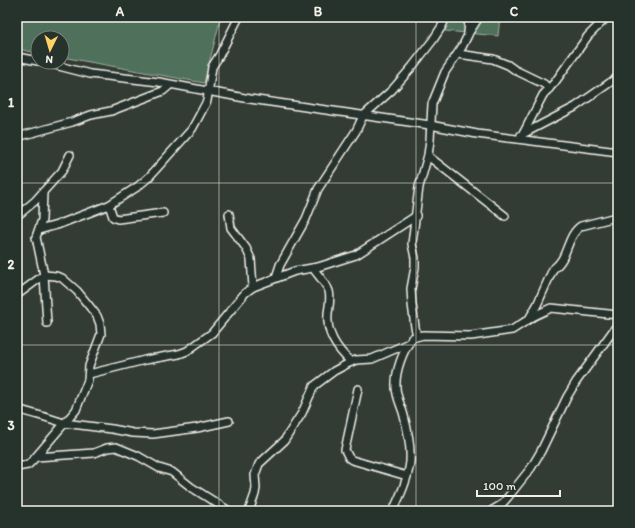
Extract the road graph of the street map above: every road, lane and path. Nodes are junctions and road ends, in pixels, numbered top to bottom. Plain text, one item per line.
1 (239, 17) edge
2 (446, 17) edge
3 (469, 17) edge
4 (479, 17) edge
5 (606, 17) edge
6 (468, 35) junction
7 (458, 54) junction
8 (17, 57) edge
9 (30, 59) edge
10 (70, 69) edge
11 (618, 77) edge
12 (170, 85) junction
13 (549, 89) junction
14 (209, 92) junction
15 (363, 116) junction
16 (430, 125) junction
17 (523, 134) junction
18 (17, 137) edge
19 (516, 138) junction
20 (618, 152) edge
21 (70, 155) dead end
22 (428, 156) junction
23 (43, 192) junction
24 (109, 205) junction
25 (163, 212) dead end
26 (229, 214) dead end
27 (17, 216) edge
28 (416, 216) junction
29 (505, 216) dead end
30 (618, 216) edge
31 (39, 230) junction
32 (314, 268) junction
33 (44, 275) junction
34 (276, 277) junction
35 (253, 287) junction
36 (17, 295) edge
37 (618, 315) edge
38 (528, 320) junction
39 (47, 323) dead end
40 (618, 324) edge
41 (417, 336) junction
42 (409, 343) junction
43 (351, 362) junction
44 (89, 374) junction
45 (358, 389) dead end
46 (17, 409) edge
47 (229, 421) dead end
48 (64, 423) junction
49 (36, 457) junction
50 (17, 467) edge
51 (407, 476) junction
52 (229, 511) edge
53 (249, 511) edge
54 (393, 511) edge
55 (491, 511) edge

1 - 14 street
2 - 15 street
3 - 6 street
4 - 6 street
5 - 13 street
6 - 7 street
7 - 13 street
7 - 16 street
8 - 9 street
10 - 12 street
11 - 17 street
12 - 14 street
12 - 18 street
13 - 17 street
14 - 15 street
14 - 24 street
15 - 16 street
15 - 34 street
16 - 19 street
16 - 22 street
17 - 19 street
19 - 20 street
21 - 23 street
22 - 28 street
22 - 29 street
23 - 27 street
23 - 31 street
24 - 25 street
24 - 31 street
26 - 35 street
28 - 32 street
28 - 41 street
30 - 38 street
31 - 33 street
32 - 34 street
32 - 43 street
33 - 36 street
33 - 39 street
33 - 44 street
34 - 35 street
35 - 44 street
37 - 38 street
38 - 41 street
40 - 55 street
41 - 42 street
42 - 43 street
42 - 51 street
43 - 53 street
44 - 48 street
45 - 51 street
46 - 48 street
47 - 48 street
48 - 49 street
49 - 50 street
49 - 52 street
51 - 54 street

